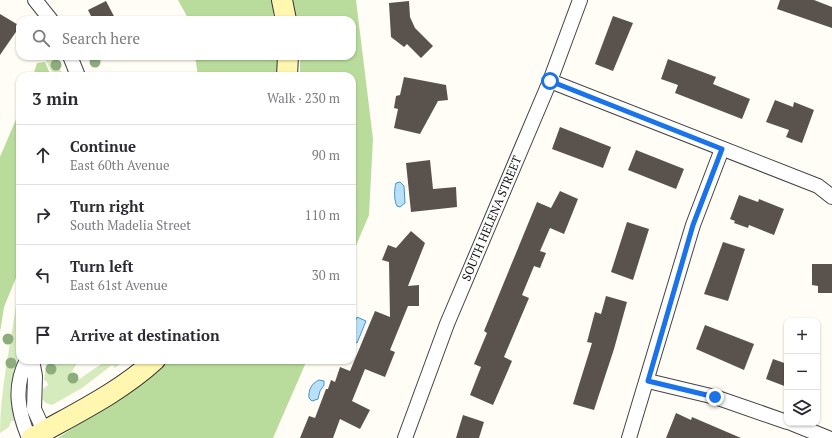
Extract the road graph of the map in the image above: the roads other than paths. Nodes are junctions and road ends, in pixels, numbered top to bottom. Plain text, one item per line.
1 (35, 0) edge
2 (282, 0) edge
3 (580, 0) edge
4 (48, 16) edge
5 (285, 16) edge
6 (72, 60) edge
7 (288, 60) edge
8 (76, 72) edge
9 (287, 72) edge
10 (550, 81) junction
11 (722, 149) junction
12 (832, 197) edge
13 (25, 364) edge
14 (33, 364) edge
15 (151, 364) edge
16 (648, 381) junction
17 (784, 421) edge
18 (798, 426) edge
19 (35, 436) edge
20 (405, 438) edge
21 (630, 438) edge
22 (828, 438) edge

1 - 4 street
2 - 5 main road
3 - 10 street, SOUTH HELENA STREET
6 - 8 street
7 - 9 main road
10 - 11 street
10 - 20 street, SOUTH HELENA STREET
11 - 12 street
11 - 16 street
13 - 19 street
14 - 19 street
15 - 19 main road
16 - 17 street
16 - 21 street
18 - 22 street

